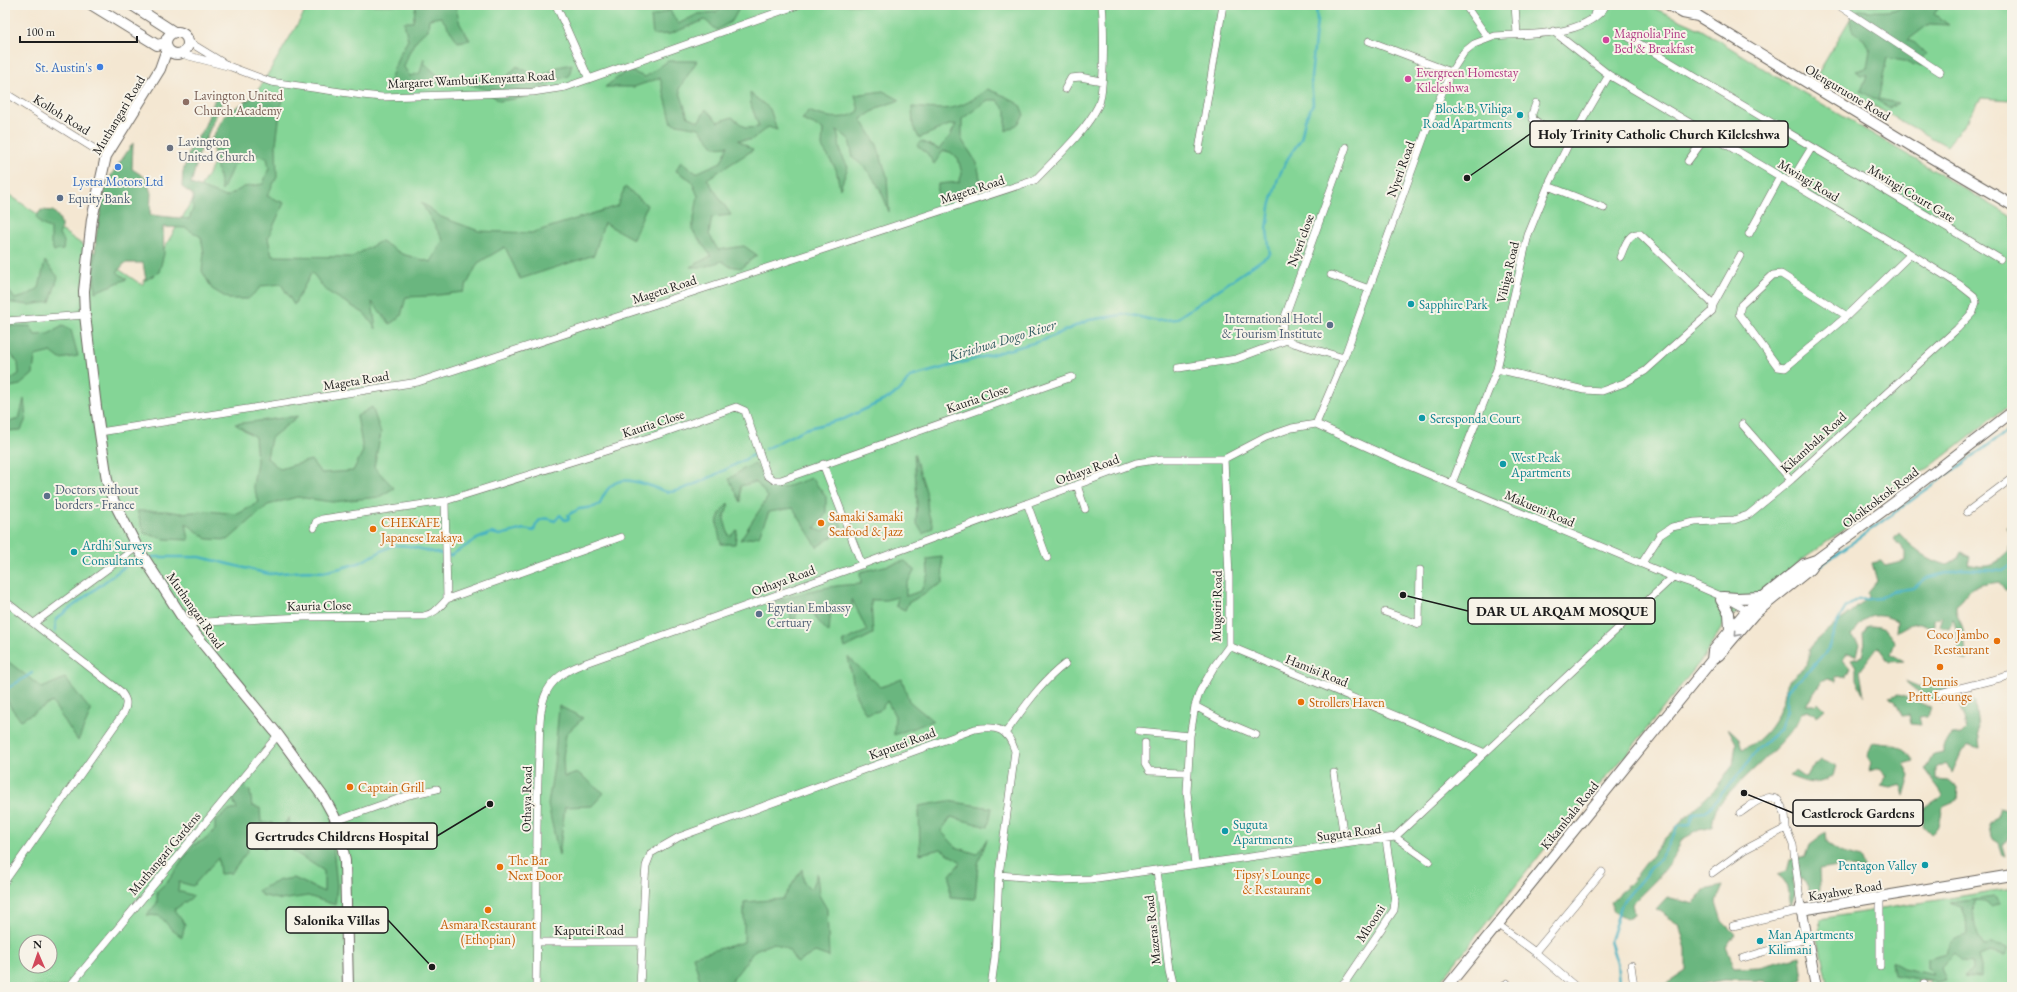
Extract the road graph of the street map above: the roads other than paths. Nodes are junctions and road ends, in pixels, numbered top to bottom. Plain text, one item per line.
1 (92, 5) edge
2 (132, 5) edge
3 (556, 5) edge
4 (798, 5) edge
5 (1102, 5) edge
6 (1223, 5) edge
7 (1465, 5) edge
8 (1515, 5) edge
9 (1597, 5) edge
10 (1606, 5) edge
11 (1669, 5) edge
12 (1688, 5) edge
13 (1838, 5) edge
14 (1698, 16) junction
15 (1593, 18) junction
16 (1553, 31) junction
17 (174, 32) junction
18 (1517, 34) junction
19 (1628, 37) dead end
20 (1488, 38) junction
21 (1369, 41) dead end
22 (189, 42) junction
23 (172, 50) junction
24 (231, 67) junction
25 (1451, 72) junction
26 (1940, 72) dead end
27 (1609, 75) junction
28 (589, 78) junction
29 (1102, 81) junction
30 (1065, 88) dead end
31 (5, 93) edge
32 (1536, 103) dead end
33 (1708, 134) junction
34 (1568, 146) junction
35 (1346, 147) dead end
36 (1812, 147) junction
37 (1199, 150) dead end
38 (106, 156) junction
39 (1688, 161) dead end
40 (1780, 177) junction
41 (1790, 182) junction
42 (1548, 186) junction
43 (2012, 205) edge
44 (1604, 208) dead end
45 (1749, 234) dead end
46 (1911, 254) junction
47 (1740, 256) dead end
48 (1620, 257) dead end
49 (2000, 259) dead end
50 (1332, 275) dead end
51 (1369, 289) junction
52 (1974, 296) joint
53 (1713, 305) junction
54 (85, 315) junction
55 (1847, 316) junction
56 (5, 321) edge
57 (1287, 340) junction
58 (1344, 358) junction
59 (1179, 368) dead end
60 (1497, 369) junction
61 (1072, 377) dead end
62 (2012, 412) edge
63 (1316, 424) junction
64 (1742, 424) dead end
65 (100, 432) junction
66 (1224, 459) junction
67 (823, 464) junction
68 (2012, 478) edge
69 (1791, 480) junction
70 (1452, 483) junction
71 (1077, 485) junction
72 (445, 501) junction
73 (1027, 503) junction
74 (1084, 509) dead end
75 (1967, 512) dead end
76 (314, 528) dead end
77 (621, 537) dead end
78 (137, 547) junction
79 (1047, 558) dead end
80 (1816, 560) junction
81 (1642, 563) junction
82 (862, 565) junction
83 (1420, 570) dead end
84 (1673, 578) junction
85 (1761, 597) junction
86 (1722, 598) junction
87 (447, 599) junction
88 (5, 601) edge
89 (1385, 612) dead end
90 (1748, 614) junction
91 (34, 623) junction
92 (186, 623) junction
93 (1730, 629) junction
94 (1229, 646) junction
95 (1712, 660) junction
96 (1065, 664) dead end
97 (2012, 675) edge
98 (1940, 693) dead end
99 (1195, 706) junction
100 (1139, 731) dead end
101 (1006, 732) junction
102 (278, 735) junction
103 (1256, 735) dead end
104 (1190, 736) junction
105 (1145, 743) dead end
106 (1484, 753) junction
107 (1188, 772) junction
108 (1334, 773) dead end
109 (437, 789) dead end
110 (1740, 813) dead end
111 (336, 821) junction
112 (1786, 828) junction
113 (1395, 837) junction
114 (1386, 840) junction
115 (1345, 844) junction
116 (1429, 861) dead end
117 (1195, 864) junction
118 (1157, 870) junction
119 (1602, 872) dead end
120 (1712, 873) dead end
121 (999, 874) junction
122 (2012, 875) edge
123 (5, 881) edge
124 (1880, 898) junction
125 (1801, 909) junction
126 (1497, 924) junction
127 (1733, 926) dead end
128 (1806, 939) junction
129 (537, 942) junction
130 (641, 942) junction
131 (1535, 952) junction
132 (1743, 958) dead end
133 (1631, 965) dead end
134 (1880, 966) dead end
135 (69, 987) edge
136 (348, 987) edge
137 (536, 987) edge
138 (640, 987) edge
139 (991, 987) edge
140 (1173, 987) edge
141 (1339, 987) edge
142 (1447, 987) edge
143 (1576, 987) edge
144 (1634, 987) edge
145 (1816, 987) edge

1 - 23 street, Margaret Wambui Kenyatta Road
2 - 17 street
3 - 28 street
4 - 28 street, Margaret Wambui Kenyatta Road
5 - 29 street, Mageta Road
6 - 37 street
7 - 20 street
8 - 18 street
9 - 15 street
10 - 15 street, Nyeri Road
11 - 14 street, Olenguruone Road
12 - 14 street
13 - 26 street
14 - 43 street, Olenguruone Road
15 - 16 street, Nyeri Road
16 - 18 street, Nyeri Road
16 - 27 street, Mwingi Road
17 - 22 street
17 - 23 street
18 - 20 street, Nyeri Road
19 - 36 street, Mwingi Court Gate
20 - 25 street, Nyeri Road
21 - 25 street
22 - 23 street
22 - 24 street, Margaret Wambui Kenyatta Road
23 - 24 street, Margaret Wambui Kenyatta Road
23 - 38 street, Muthangari Road
24 - 28 street, Margaret Wambui Kenyatta Road
25 - 51 street, Nyeri Road
27 - 33 street, Mwingi Road
27 - 34 street, Vihiga Road
29 - 30 street
29 - 65 street, Mageta Road
31 - 38 street, Kolloh Road
32 - 34 street
33 - 39 street
33 - 40 street, Mwingi Road
34 - 42 street, Vihiga Road
35 - 57 street, Nyeri close
36 - 41 street
36 - 49 street, Mwingi Court Gate
38 - 54 street, Muthangari Road
40 - 41 street, Mwingi Road
40 - 45 street
41 - 46 street, Mwingi Road
42 - 44 street
42 - 60 street, Vihiga Road
46 - 52 street, Mwingi Road
46 - 55 street
47 - 53 street
48 - 53 street
50 - 51 street
51 - 58 street, Nyeri Road
52 - 69 street, Kikambala Road
53 - 60 street
54 - 56 street
54 - 65 street, Muthangari Road
55 - 55 street
57 - 58 street
57 - 59 street
58 - 63 street, Nyeri Road
60 - 70 street, Vihiga Road
61 - 67 street, Kauria Close
62 - 80 street, Oloiktoktok Road
63 - 66 street, Othaya Road
63 - 70 street, Makueni Road
64 - 69 street
65 - 78 street, Muthangari Road
66 - 71 street, Othaya Road
66 - 94 street, Mugoiri Road
67 - 72 street, Kauria Close
67 - 82 street
68 - 75 street
69 - 81 street, Kikambala Road
70 - 81 street, Makueni Road
71 - 73 street, Othaya Road
71 - 74 street
72 - 76 street, Kauria Close
72 - 87 street
73 - 79 street
73 - 82 street, Othaya Road
77 - 87 street, Kauria Close
78 - 91 street
78 - 92 street, Muthangari Road
80 - 85 street, Oloiktoktok Road
80 - 90 street
81 - 84 street, Makueni Road
82 - 129 street, Othaya Road
83 - 89 street
84 - 86 street, Makueni Road
84 - 106 street, Suguta Road
85 - 86 street
85 - 90 street, Oloiktoktok Road
86 - 90 street, Makueni Road
86 - 93 street
87 - 92 street, Kauria Close
88 - 91 street
90 - 93 street
90 -> 95 street
91 - 123 street
92 - 102 street, Muthangari Road
93 - 95 street
94 - 99 street, Mugoiri Road
94 - 106 street, Hamisi Road
95 - 126 street, Kikambala Road
96 - 101 street
97 - 98 street
99 - 103 street
99 - 104 street, Mugoiri Road
100 - 104 street
101 - 121 street
101 - 130 street, Kaputei Road
102 - 111 street, Muthangari Road
102 - 135 street, Muthangari Gardens
104 - 107 street, Mugoiri Road
105 - 107 street
106 - 113 street, Suguta Road
107 - 117 street, Mugoiri Road
108 - 115 street
109 - 111 street
110 - 112 street
111 - 136 street, Muthangari Road
112 - 120 street
112 - 125 street
113 - 114 street, Suguta Road
113 - 116 street
114 - 115 street, Suguta Road
114 - 141 street, Mbooni
115 - 117 street, Suguta Road
117 - 118 street, Suguta Road
118 - 121 street, Suguta Road
118 - 140 street, Mazeras Road
119 - 131 street
121 - 139 street
122 - 124 street, Kayahwe Road
124 - 125 street, Kayahwe Road
124 - 134 street
125 - 127 street
125 - 128 street
126 - 131 street
126 - 142 street, Kikambala Road
128 - 132 street
128 - 145 street
129 - 130 street, Kaputei Road
129 - 137 street, Othaya Road
130 - 138 street, Kaputei Road
131 - 143 street
133 - 144 street

